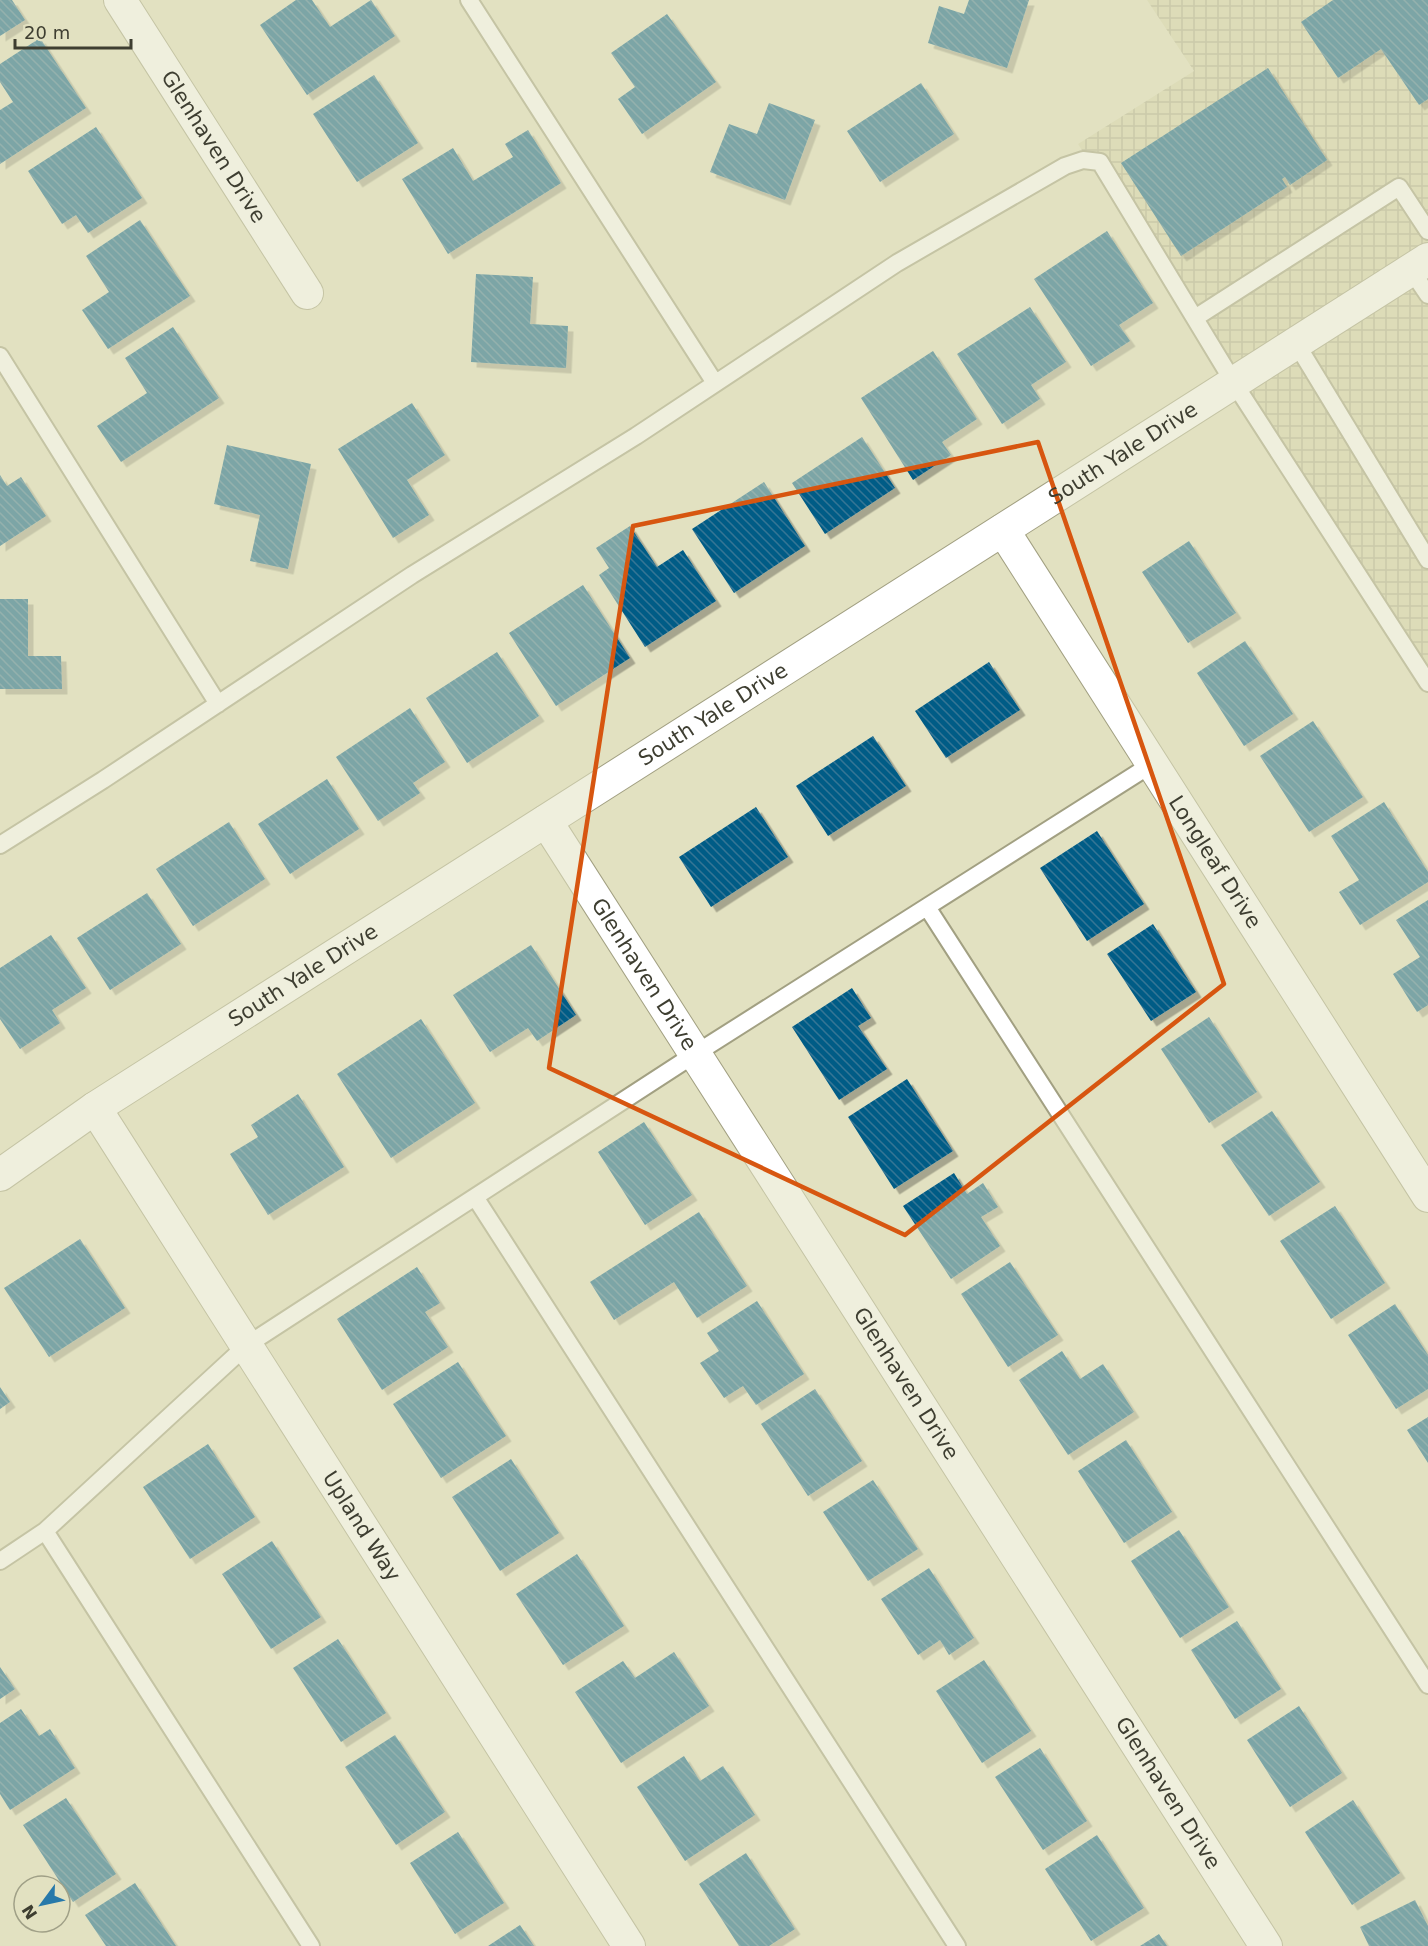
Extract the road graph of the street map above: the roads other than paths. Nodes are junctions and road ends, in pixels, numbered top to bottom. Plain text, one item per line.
1 (120, 0) edge
2 (469, 0) edge
3 (1428, 231) edge
4 (1422, 275) edge
5 (307, 293) dead end
6 (1195, 318) junction
7 (1296, 344) junction
8 (0, 356) edge
9 (716, 383) junction
10 (1234, 383) junction
11 (1003, 530) junction
12 (1428, 560) edge
13 (1428, 683) edge
14 (218, 704) junction
15 (1152, 764) junction
16 (546, 820) junction
17 (0, 845) edge
18 (927, 907) junction
19 (695, 1054) junction
20 (95, 1108) junction
21 (0, 1174) edge
22 (1428, 1196) edge
23 (475, 1197) junction
24 (247, 1345) junction
25 (45, 1531) junction
26 (0, 1561) edge
27 (1428, 1685) edge
28 (311, 1946) edge
29 (629, 1946) edge
30 (957, 1946) edge
31 (1266, 1946) edge

1 - 5 street, Glenhaven Drive
2 - 9 lane
3 - 6 lane
4 - 7 street, South Yale Drive
6 - 9 lane
6 - 10 lane
7 - 10 street, South Yale Drive
7 - 12 lane
8 - 14 lane
9 - 14 lane
10 - 11 street, South Yale Drive
10 - 13 lane
11 - 15 street, Longleaf Drive
11 - 16 street, South Yale Drive
14 - 17 lane
15 - 18 lane
15 - 22 street, Longleaf Drive
16 - 19 street, Glenhaven Drive
16 - 20 street, South Yale Drive
18 - 19 lane
18 - 27 lane
19 - 23 lane
19 - 31 street, Glenhaven Drive
20 - 21 street, South Yale Drive
20 - 24 street, Upland Way
23 - 24 lane
23 - 30 lane
24 - 25 lane
24 - 29 street, Upland Way
25 - 26 lane
25 - 28 lane

